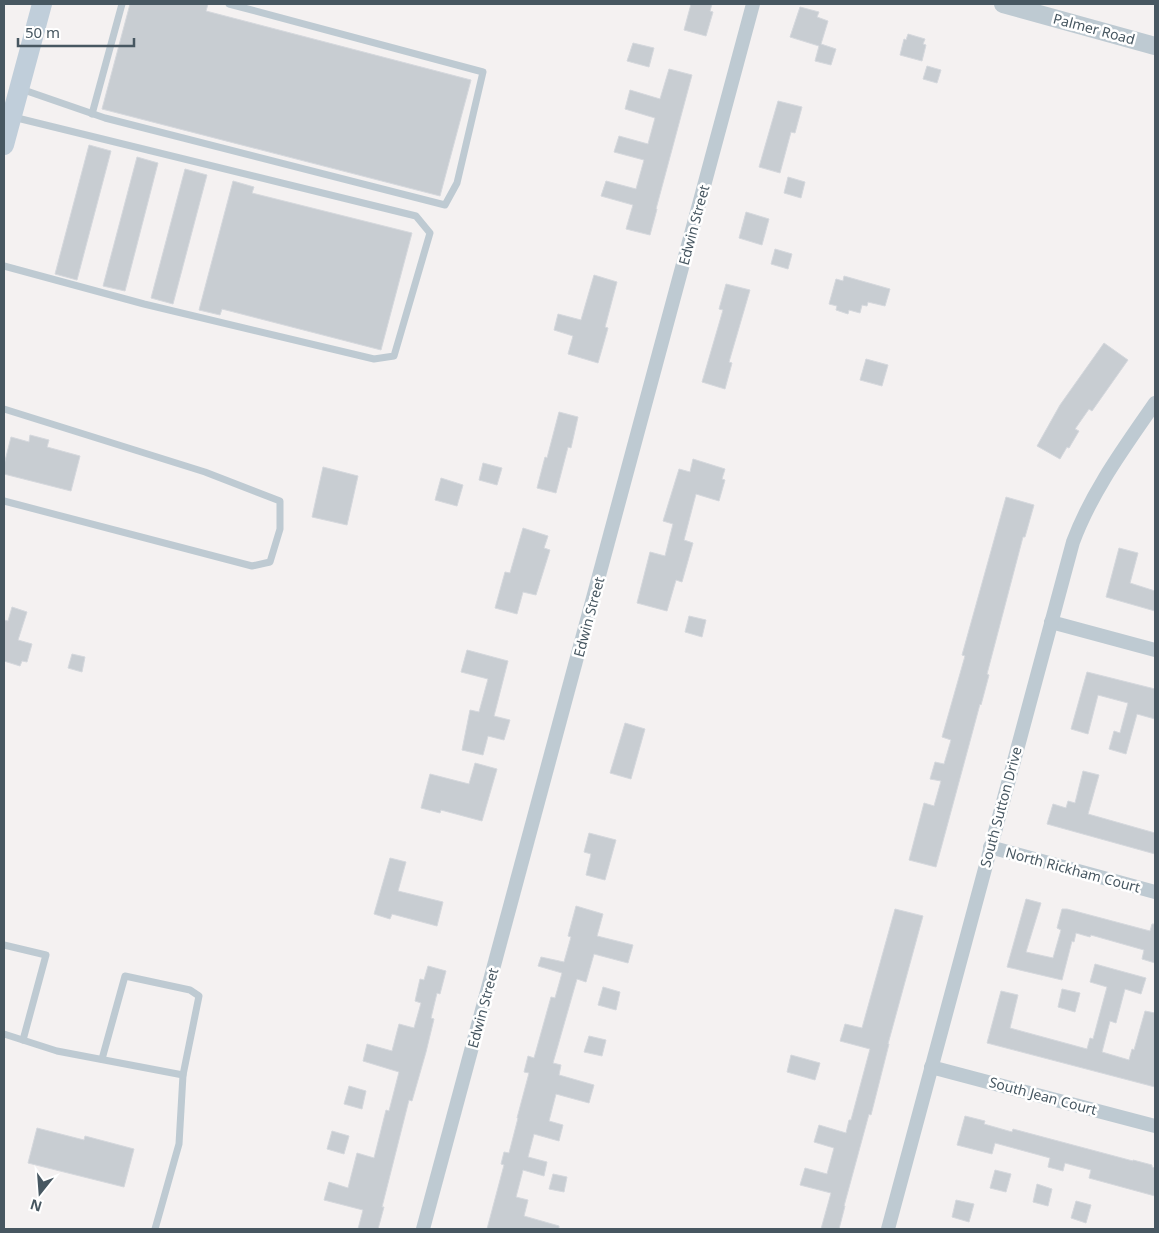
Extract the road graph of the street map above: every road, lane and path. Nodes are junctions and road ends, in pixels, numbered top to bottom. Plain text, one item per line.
1 (42, 4) edge
2 (122, 4) edge
3 (230, 4) edge
4 (753, 4) edge
5 (1003, 4) edge
6 (1155, 46) edge
7 (18, 88) junction
8 (92, 114) junction
9 (11, 116) junction
10 (4, 145) edge
11 (4, 266) edge
12 (1155, 403) edge
13 (4, 409) edge
14 (4, 501) edge
15 (1051, 622) junction
16 (1155, 650) edge
17 (990, 847) junction
18 (1155, 892) edge
19 (4, 945) edge
20 (4, 1034) edge
21 (23, 1040) junction
22 (102, 1059) junction
23 (931, 1067) junction
24 (183, 1075) junction
25 (1155, 1126) edge
26 (155, 1229) edge
27 (423, 1229) edge
28 (888, 1229) edge

1 - 7 main road
2 - 8 lane
3 - 8 lane
4 - 27 street, Edwin Street
5 - 6 street, Palmer Road
7 - 8 lane
7 - 9 main road
9 - 10 main road
9 - 11 lane
12 - 15 street, South Sutton Drive
13 - 14 lane
15 - 16 street
15 - 17 street, South Sutton Drive
17 - 18 street, North Rickham Court
17 - 23 street, South Sutton Drive
19 - 21 lane
20 - 21 lane
21 - 22 lane
22 - 24 lane
22 - 24 lane
23 - 25 street, South Jean Court
23 - 28 street, South Sutton Drive
24 - 26 lane

